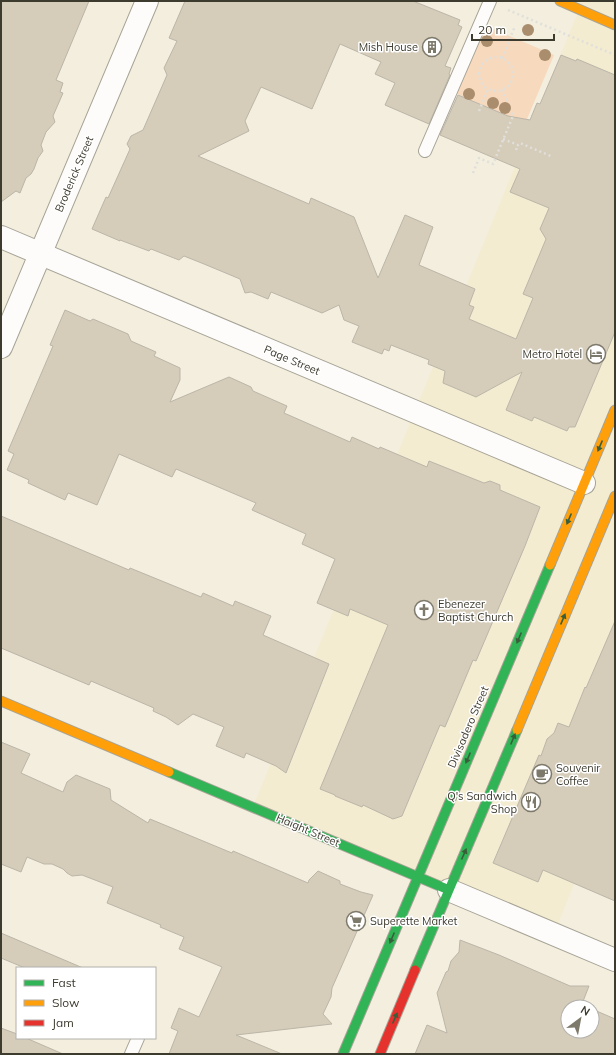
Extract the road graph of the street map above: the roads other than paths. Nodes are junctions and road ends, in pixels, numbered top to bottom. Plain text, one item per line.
1 (147, 1) edge
2 (560, 1) edge
3 (490, 2) edge
4 (581, 5) edge
5 (615, 25) edge
6 (424, 151) dead end
7 (1, 237) edge
8 (40, 253) junction
9 (1, 347) edge
10 (615, 410) edge
11 (584, 483) junction
12 (615, 496) edge
13 (1, 700) edge
14 (418, 877) junction
15 (449, 890) junction
16 (615, 960) edge
17 (138, 1039) edge
18 (131, 1054) edge
19 (343, 1054) edge
20 (380, 1054) edge

1 - 8 street, Broderick Street
2 - 4 main road
3 - 6 lane
4 - 5 main road
7 - 8 street, Page Street
8 - 9 street, Broderick Street
8 - 11 street, Page Street
10 -> 11 main road, Divisadero Street
11 -> 14 main road, Divisadero Street
15 -> 12 main road
13 - 14 main road, Haight Street
14 - 15 main road, Haight Street
14 -> 19 main road, Divisadero Street
15 - 16 street, Haight Street
20 -> 15 main road
17 - 18 lane

